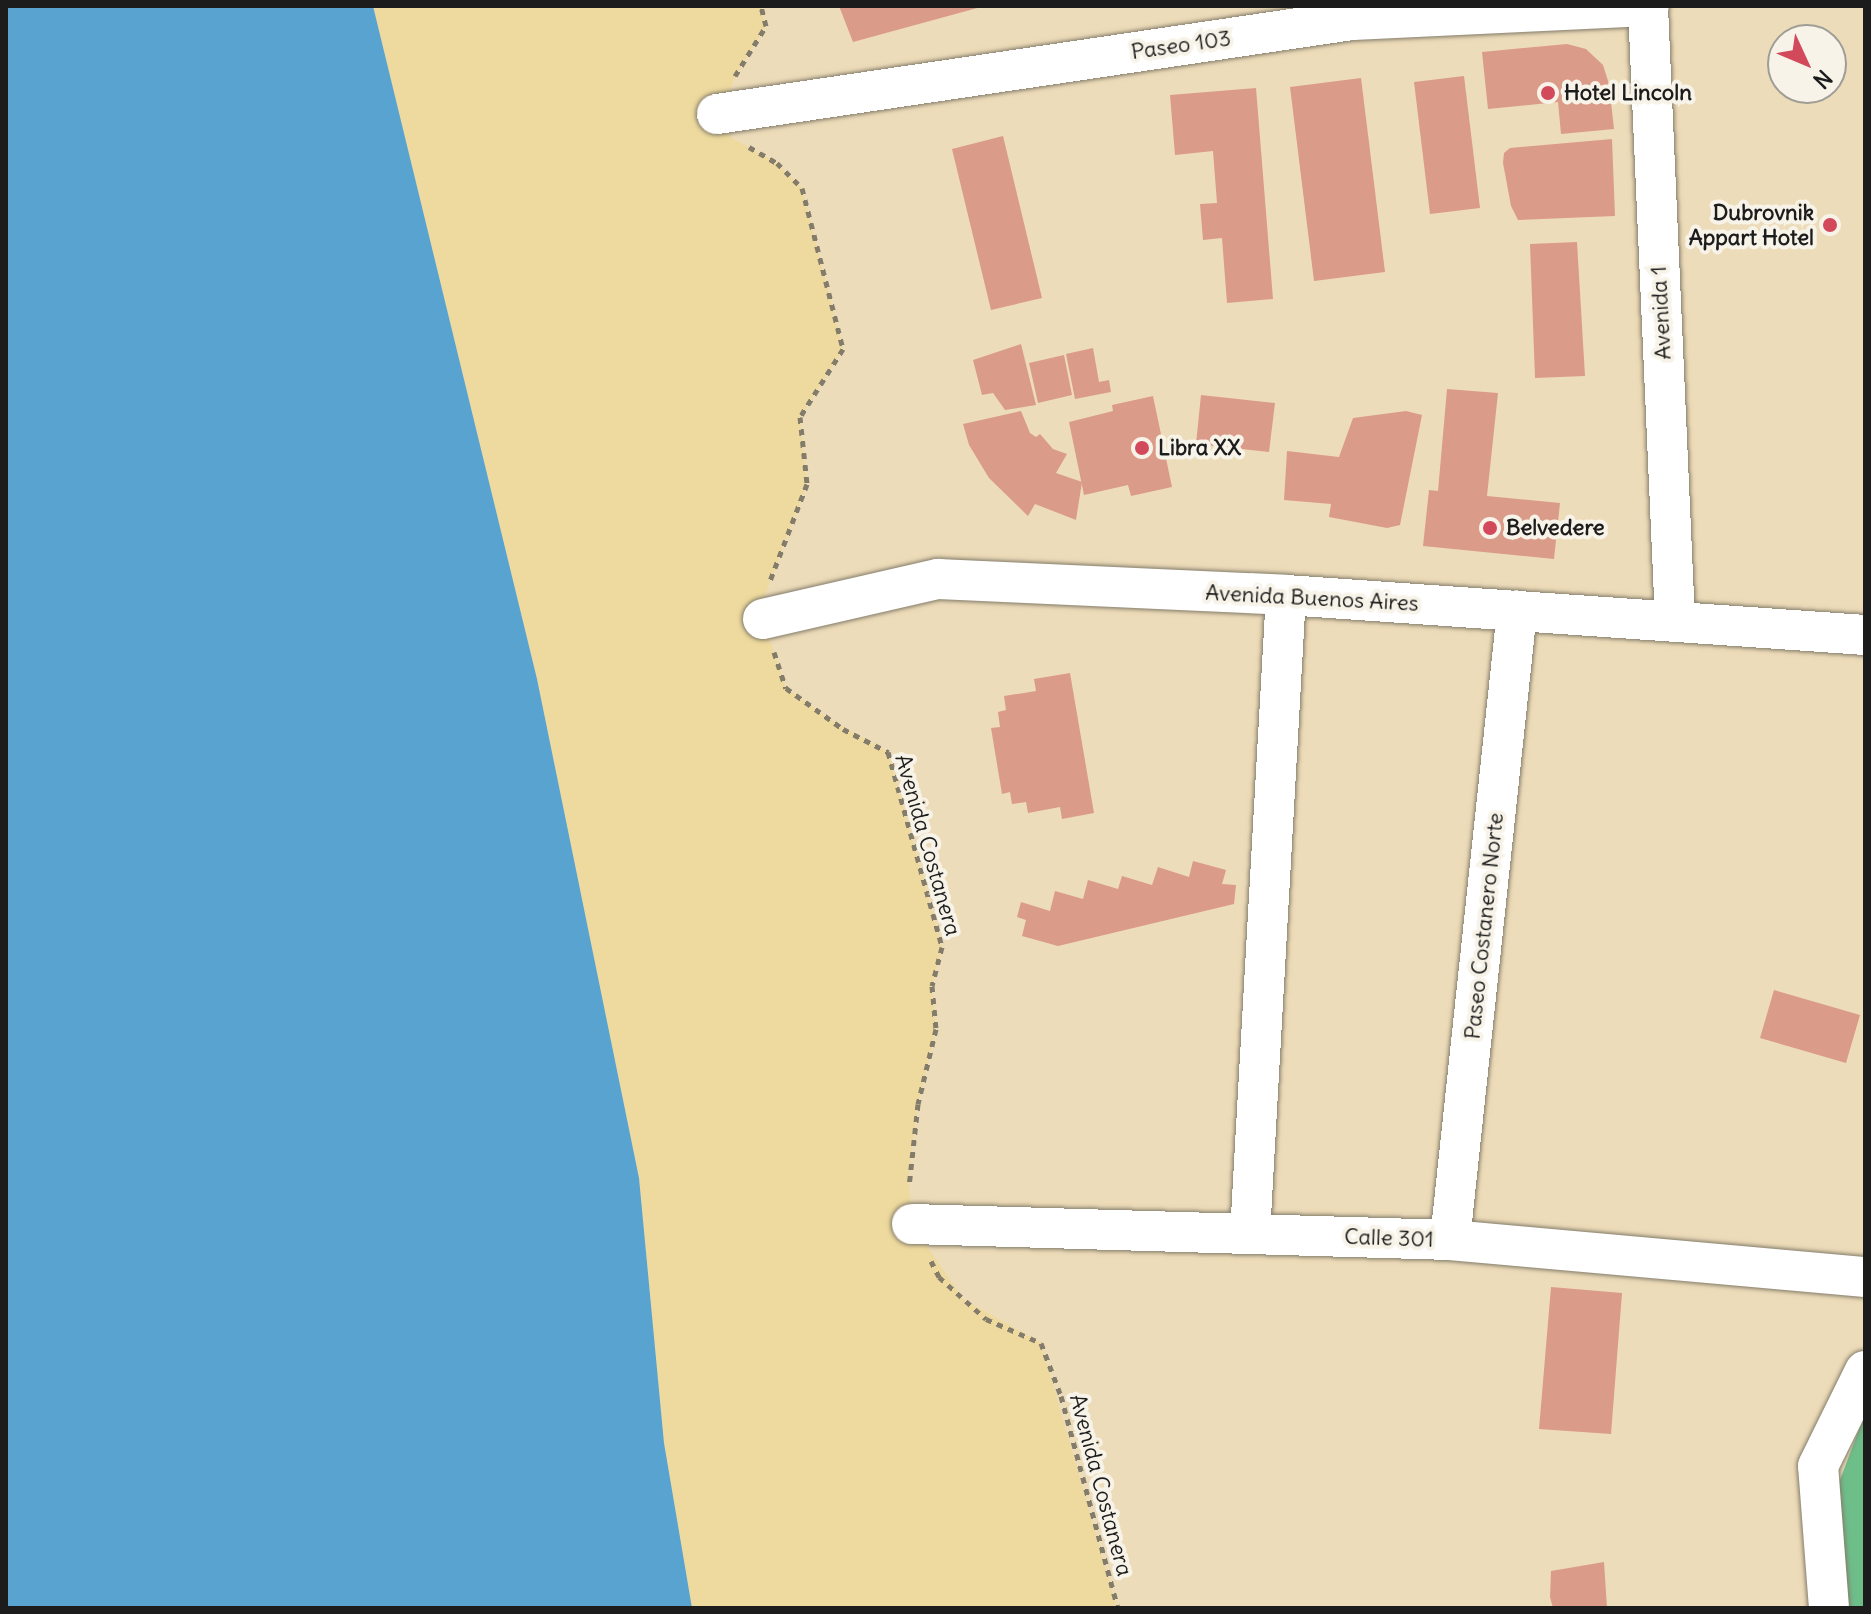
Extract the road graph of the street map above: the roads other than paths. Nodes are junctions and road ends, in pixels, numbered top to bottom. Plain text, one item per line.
1 (1648, 6) edge
2 (1351, 13) edge
3 (717, 114) road end
4 (1286, 595) junction
5 (1517, 611) junction
6 (763, 619) road end
7 (1675, 620) junction
8 (1865, 635) edge
9 (912, 1224) road end
10 (1250, 1234) junction
11 (1450, 1240) junction
12 (1865, 1277) edge
13 (1865, 1371) edge
14 (1829, 1608) edge

1 - 2 street, Paseo 103
1 - 7 street, Avenida 1
2 - 3 street, Paseo 103
4 - 5 street, Avenida Buenos Aires
4 - 6 street, Avenida Buenos Aires
4 - 10 street
5 - 7 street, Avenida Buenos Aires
5 - 11 street, Paseo Costanero Norte
7 - 8 street, Avenida Buenos Aires
9 - 10 street, Calle 301
10 - 11 street, Calle 301
11 - 12 street, Calle 301
13 - 14 street

